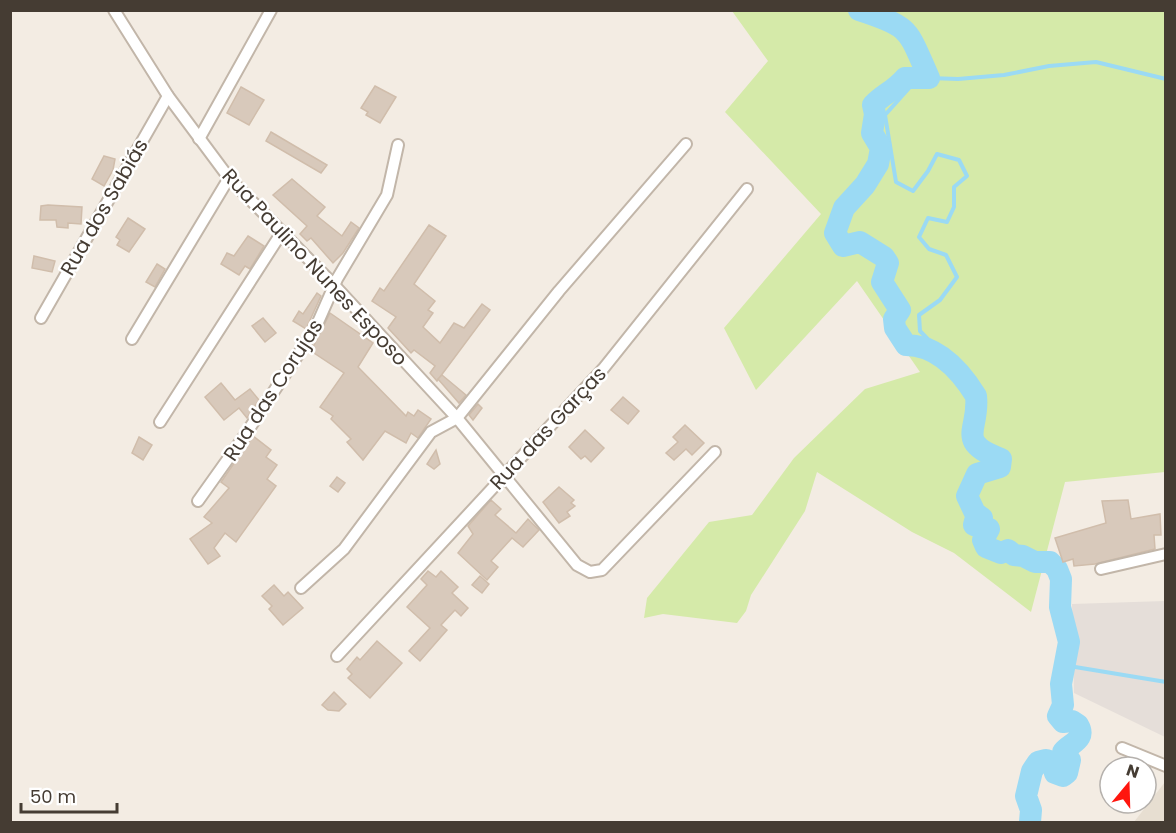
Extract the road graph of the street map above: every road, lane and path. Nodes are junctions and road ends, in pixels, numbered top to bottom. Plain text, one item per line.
1 (114, 10) edge
2 (271, 10) edge
3 (168, 96) junction
4 (199, 139) junction
5 (686, 144) dead end
6 (398, 145) dead end
7 (229, 178) junction
8 (747, 189) dead end
9 (282, 232) junction
10 (334, 285) junction
11 (41, 318) dead end
12 (132, 339) dead end
13 (457, 418) junction
14 (160, 422) dead end
15 (715, 452) dead end
16 (502, 475) junction
17 (198, 501) dead end
18 (1166, 554) edge
19 (1101, 569) dead end
20 (301, 588) dead end
21 (337, 656) dead end
22 (1122, 748) dead end
23 (1166, 766) edge

1 - 3 street, Rua Paulino Nunes Esposo
2 - 4 street
3 - 4 street, Rua Paulino Nunes Esposo
3 - 11 street, Rua dos Sabiás
4 - 7 street, Rua Paulino Nunes Esposo
5 - 13 street
6 - 10 street, Rua das Corujas
7 - 9 street, Rua Paulino Nunes Esposo
7 - 12 street
8 - 16 street, Rua das Garças
9 - 10 street, Rua Paulino Nunes Esposo
9 - 14 street
10 - 13 street, Rua Paulino Nunes Esposo
10 - 17 street, Rua das Corujas
13 - 16 street, Rua Paulino Nunes Esposo
13 - 20 street
15 - 16 street, Rua Paulino Nunes Esposo
16 - 21 street, Rua das Garças
18 - 19 street
22 - 23 street

